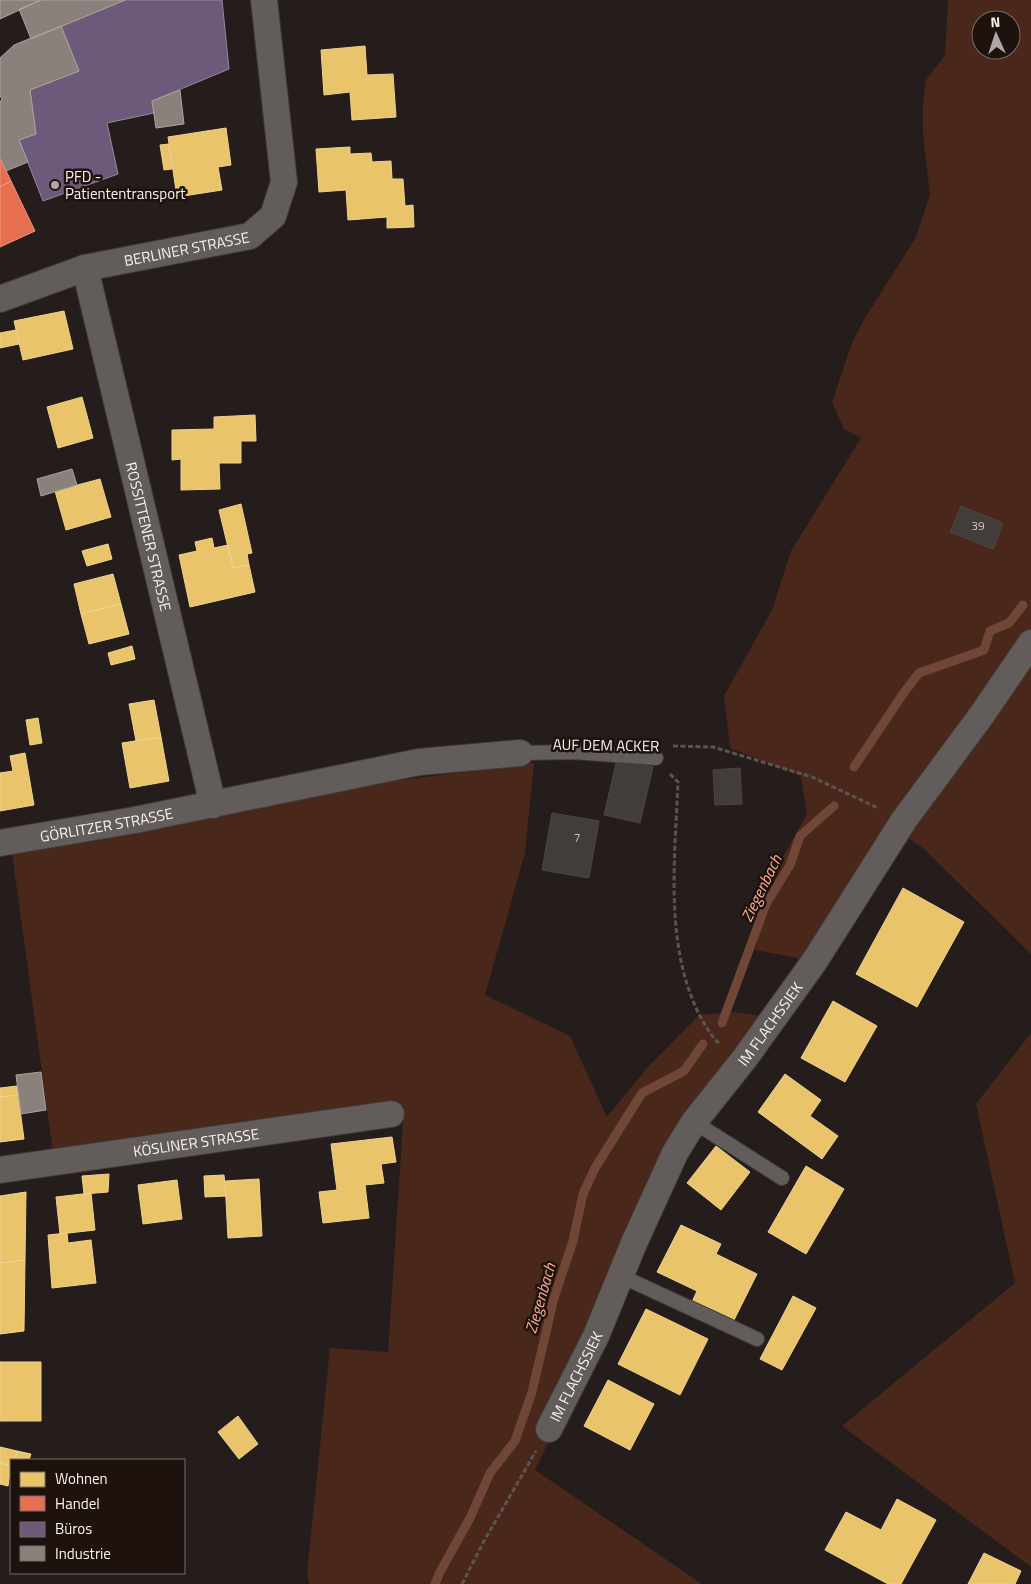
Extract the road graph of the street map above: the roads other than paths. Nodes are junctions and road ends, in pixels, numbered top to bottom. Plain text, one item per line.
1 (264, 0) edge
2 (85, 268) junction
3 (0, 299) edge
4 (1031, 643) edge
5 (520, 753) joint
6 (656, 758) road end
7 (213, 805) junction
8 (0, 843) edge
9 (391, 1114) dead end
10 (694, 1122) junction
11 (0, 1170) edge
12 (782, 1178) dead end
13 (621, 1276) junction
14 (757, 1339) dead end
15 (549, 1429) road end

1 - 2 street, BERLINER STRASSE
2 - 3 street, BERLINER STRASSE
2 - 7 street, ROSSITTENER STRASSE
4 - 10 street, IM FLACHSSIEK
5 - 6 lane
5 - 7 street
7 - 8 street, GÖRLITZER STRASSE
9 - 11 street, KÖSLINER STRASSE
10 - 12 lane
10 - 13 street, IM FLACHSSIEK
13 - 14 lane
13 - 15 street, IM FLACHSSIEK

